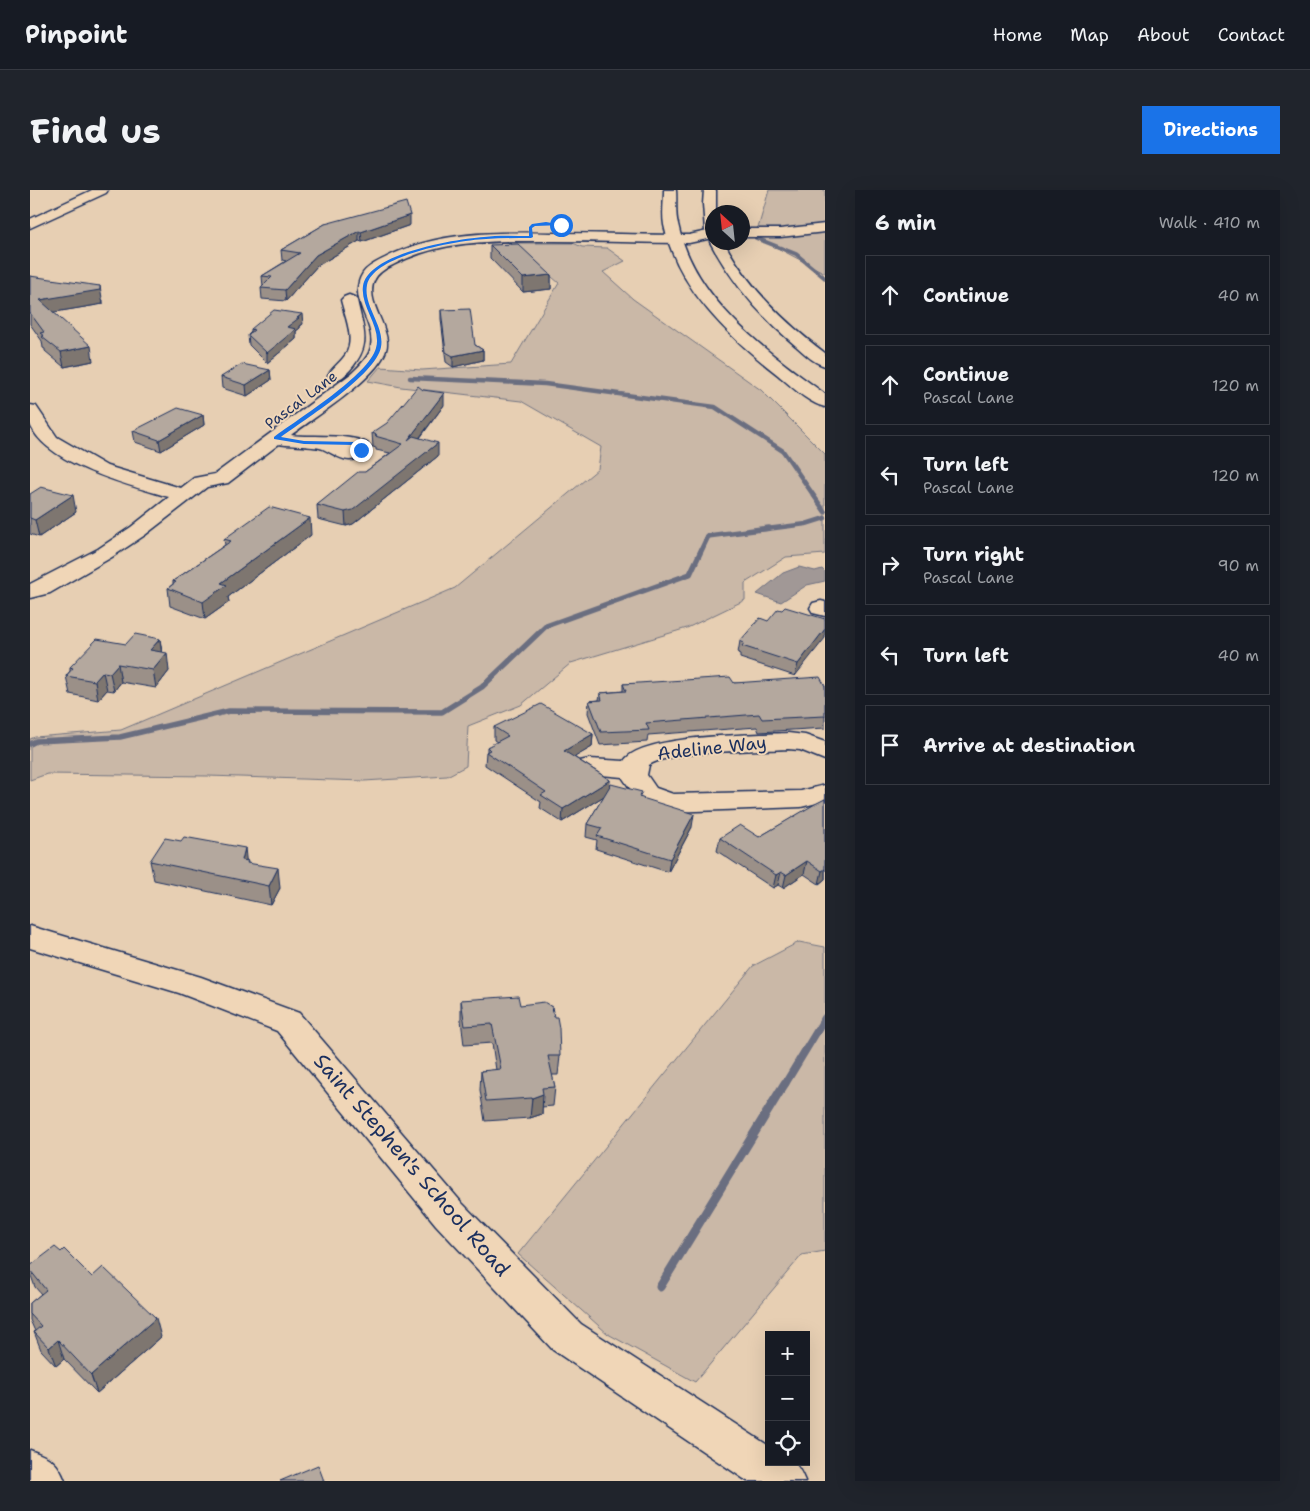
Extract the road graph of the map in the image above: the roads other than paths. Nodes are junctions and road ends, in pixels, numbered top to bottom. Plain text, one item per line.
1 (102, 190) edge
2 (670, 190) edge
3 (710, 190) edge
4 (709, 205) edge
5 (30, 224) edge
6 (825, 228) edge
7 (532, 229) junction
8 (750, 233) edge
9 (672, 235) junction
10 (705, 235) edge
11 (721, 250) edge
12 (373, 265) junction
13 (352, 311) junction
14 (370, 311) junction
15 (825, 362) edge
16 (825, 402) edge
17 (30, 410) edge
18 (276, 438) junction
19 (330, 443) dead end
20 (239, 446) dead end
21 (216, 463) dead end
22 (201, 482) junction
23 (185, 496) junction
24 (30, 591) edge
25 (825, 752) edge
26 (589, 767) edge
27 (634, 770) junction
28 (825, 793) edge
29 (30, 937) edge
30 (30, 1471) edge
31 (44, 1481) edge
32 (784, 1481) edge

1 - 5 main road
2 - 9 main road
3 - 4 main road
6 - 8 main road
7 - 9 main road, Pascal Lane
7 - 9 main road, Pascal Lane
7 - 12 main road, Pascal Lane
9 - 10 main road, Pascal Lane
9 - 16 main road
11 - 15 main road
12 - 13 main road, Pascal Lane
12 - 14 main road, Pascal Lane
13 - 14 main road
13 - 20 main road, Pascal Lane
14 - 18 main road, Pascal Lane
17 - 23 main road
18 - 19 main road
18 - 22 main road, Pascal Lane
21 - 22 main road, Pascal Lane
22 - 23 main road, Pascal Lane
23 - 24 main road, Pascal Lane
25 - 27 main road, Adeline Way
26 - 27 main road
27 - 28 main road, Adeline Way
29 - 32 main road, Saint Stephen's School Road
30 - 31 main road

